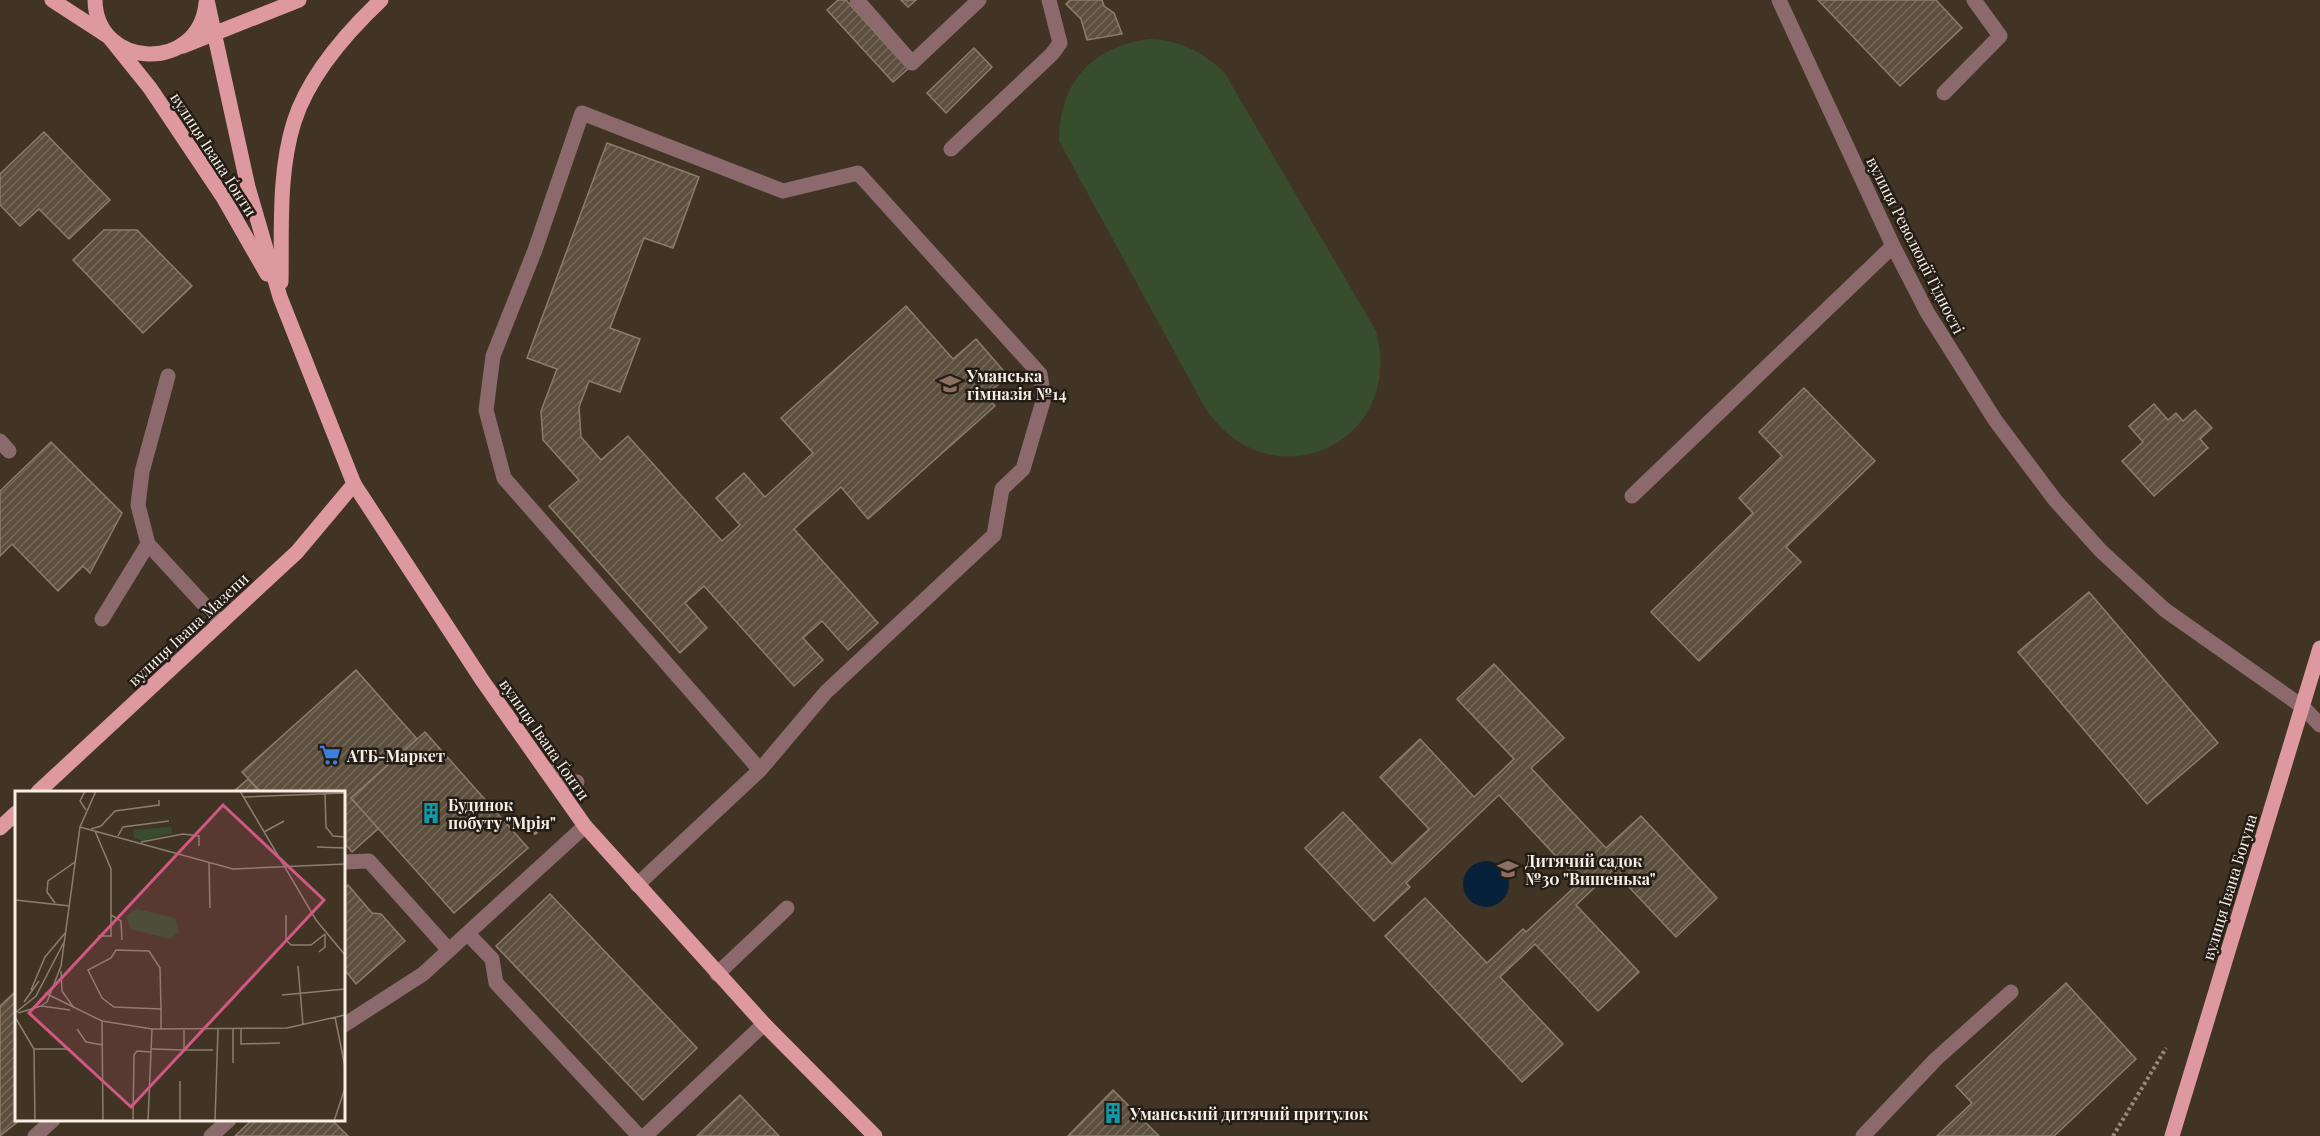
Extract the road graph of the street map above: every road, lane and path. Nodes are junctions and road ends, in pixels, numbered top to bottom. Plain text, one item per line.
1 (52, 0) edge
2 (95, 0) edge
3 (206, 0) edge
4 (299, 0) edge
5 (381, 0) edge
6 (856, 0) edge
7 (979, 0) edge
8 (1049, 0) edge
9 (1779, 0) edge
10 (1974, 0) edge
11 (215, 34) junction
12 (109, 37) junction
13 (178, 48) junction
14 (1944, 93) dead end
15 (951, 149) dead end
16 (1893, 246) junction
17 (280, 297) junction
18 (168, 376) dead end
19 (354, 484) junction
20 (1632, 496) dead end
21 (148, 544) junction
22 (102, 619) dead end
23 (220, 623) junction
24 (2320, 648) edge
25 (2303, 707) junction
26 (2320, 724) edge
27 (545, 769) junction
28 (760, 770) junction
29 (577, 782) dead end
30 (39, 791) edge
31 (15, 814) edge
32 (585, 826) junction
33 (0, 828) edge
34 (345, 862) edge
35 (637, 885) junction
36 (787, 908) dead end
37 (468, 934) junction
38 (448, 949) junction
39 (717, 974) junction
40 (2011, 992) dead end
41 (345, 1024) edge
42 (764, 1024) junction
43 (2166, 1048) dead end
44 (51, 1121) edge
45 (227, 1121) edge
46 (35, 1136) edge
47 (211, 1136) edge
48 (639, 1136) edge
49 (645, 1136) edge
50 (875, 1136) edge
51 (1863, 1136) edge
52 (2113, 1136) edge
53 (2172, 1136) edge

1 - 12 main road
2 - 12 main road
3 - 11 main road, вулиця Івана Ґонти
3 - 13 main road
4 - 11 main road
5 - 17 main road, вулиця Івана Ґонти
6 - 7 street
8 - 15 street
9 - 16 street, вулиця Революції Гідності
10 - 14 street
11 - 13 main road
11 - 17 main road, вулиця Івана Ґонти
12 - 13 main road
12 - 17 main road, вулиця Івана Ґонти
16 - 20 street
16 - 25 street, вулиця Революції Гідності
17 - 19 main road, вулиця Івана Ґонти
18 - 21 street
19 - 23 main road, вулиця Івана Мазепи
19 - 27 main road, вулиця Івана Ґонти
21 - 22 street
21 - 23 street
23 - 30 main road, вулиця Івана Мазепи
24 - 25 main road, вулиця Івана Богуна
25 - 26 street, вулиця Революції Гідності
25 - 53 main road, вулиця Івана Богуна
27 - 29 street
27 - 32 main road, вулиця Івана Ґонти
28 - 28 street
28 - 35 street
31 - 33 main road
32 - 35 main road, вулиця Івана Ґонти
32 - 37 street
34 - 38 street
35 - 39 main road, вулиця Івана Ґонти
36 - 39 street
37 - 38 street
37 - 48 street
38 - 41 street
39 - 42 main road, вулиця Івана Ґонти
40 - 51 street
42 - 49 street
42 - 50 main road, вулиця Івана Ґонти
43 - 52 path
44 - 46 street
45 - 47 street

